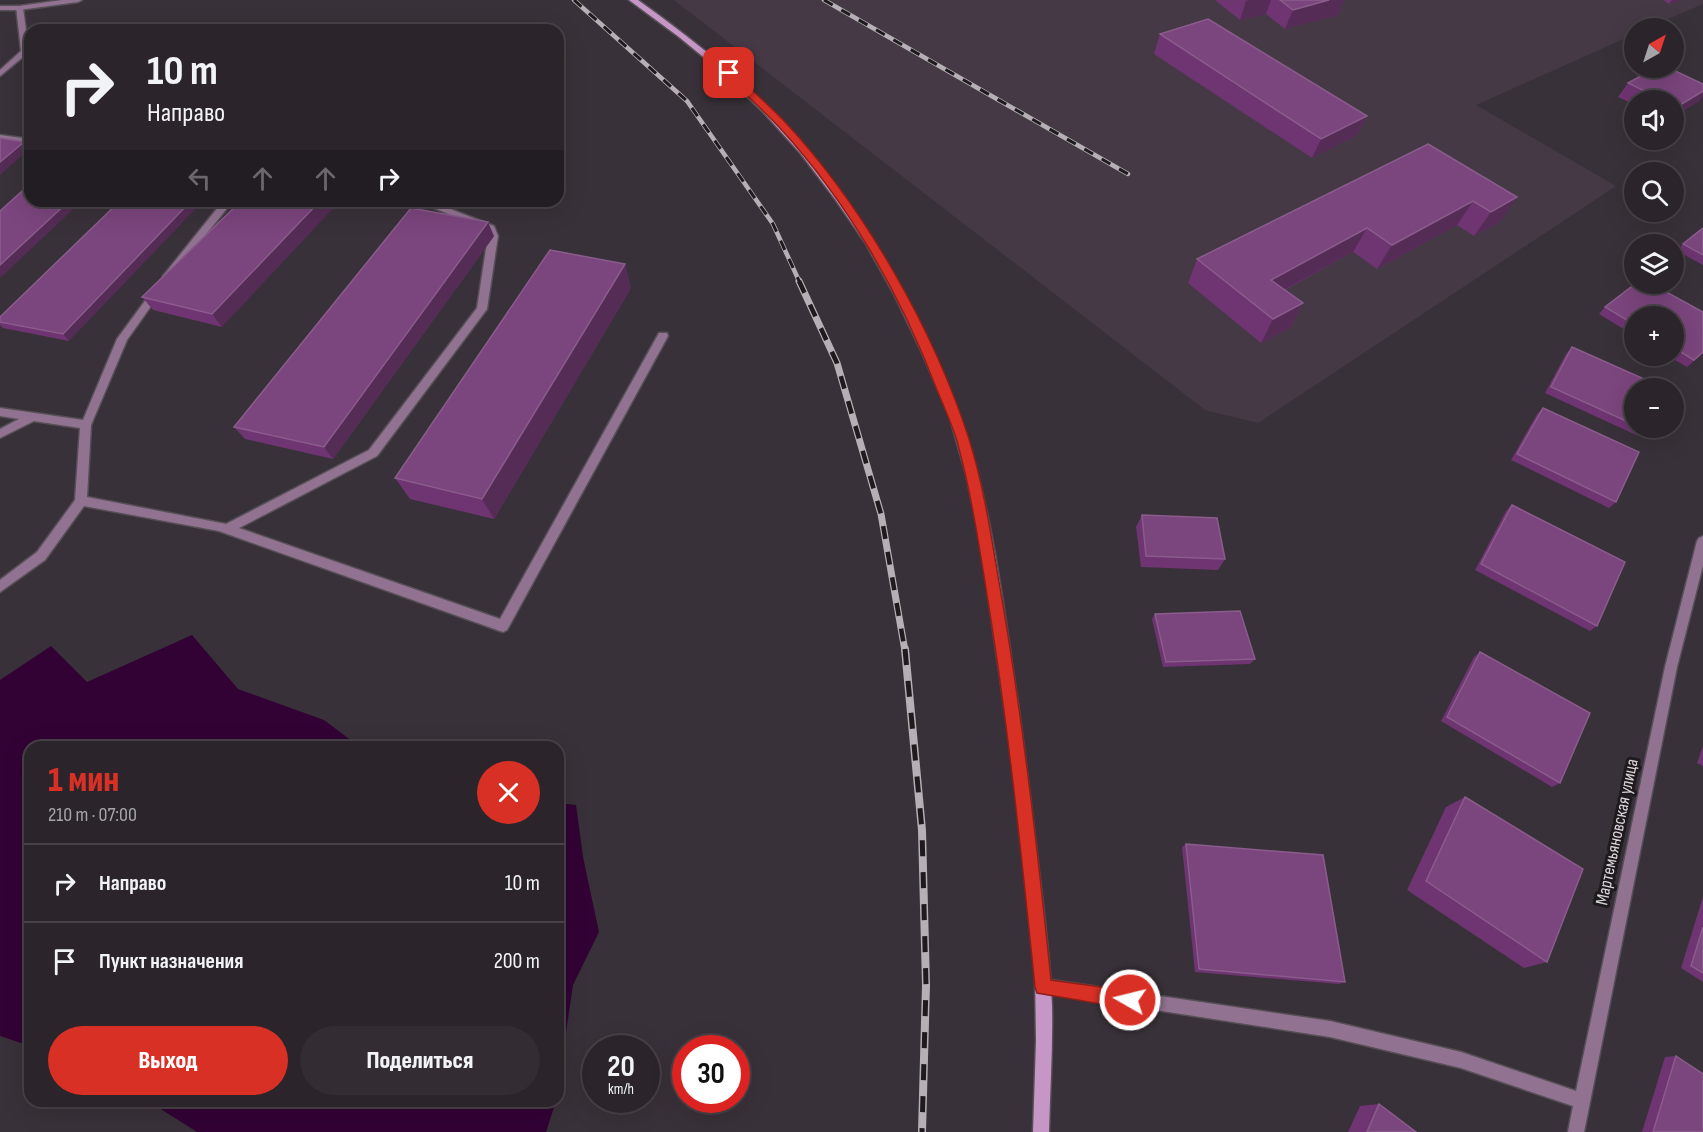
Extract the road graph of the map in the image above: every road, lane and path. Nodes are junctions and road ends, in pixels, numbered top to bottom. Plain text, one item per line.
1 (78, 0) edge
2 (633, 0) edge
3 (0, 8) edge
4 (19, 8) junction
5 (24, 39) edge
6 (24, 54) edge
7 (0, 74) edge
8 (0, 138) edge
9 (24, 141) edge
10 (223, 207) edge
11 (437, 207) edge
12 (663, 336) dead end
13 (0, 412) edge
14 (33, 417) junction
15 (86, 425) junction
16 (0, 435) edge
17 (81, 501) junction
18 (226, 529) junction
19 (1703, 541) edge
20 (0, 587) edge
21 (1044, 987) junction
22 (1581, 1101) junction
23 (1041, 1132) edge
24 (1576, 1132) edge

1 - 4 street
2 - 21 main road
3 - 4 street
4 - 5 street
6 - 7 street
8 - 9 street
10 - 15 street
11 - 18 street
12 - 18 street
13 - 14 street
14 - 15 street
14 - 16 street
15 - 17 street
17 - 18 street
17 - 20 street
19 - 22 street, Мартемьяновская улица
21 - 22 street
21 - 23 main road
22 - 24 street, Мартемьяновская улица

